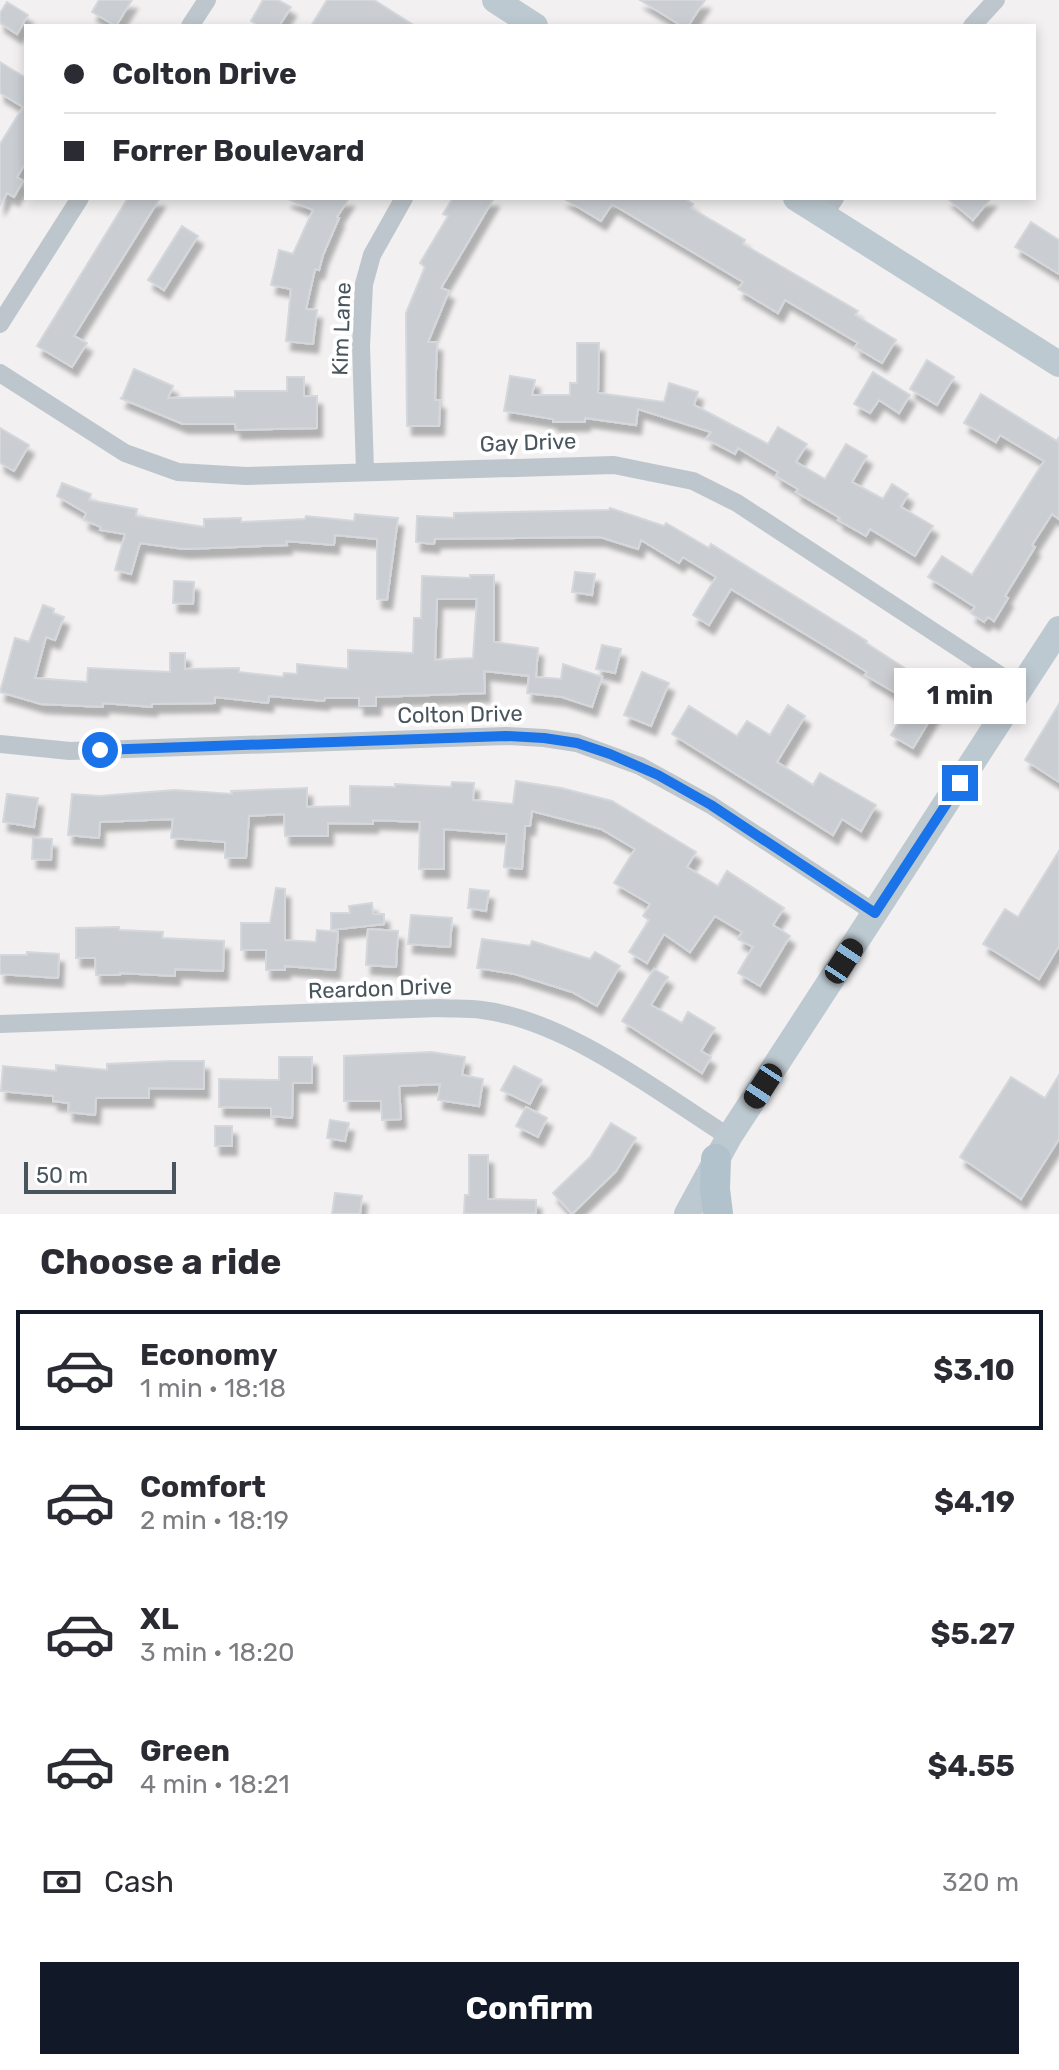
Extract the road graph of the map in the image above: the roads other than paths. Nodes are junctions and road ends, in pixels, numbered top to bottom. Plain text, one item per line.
1 (207, 0) edge
2 (495, 0) edge
3 (996, 0) edge
4 (523, 23) edge
5 (191, 24) edge
6 (974, 24) edge
7 (79, 200) edge
8 (403, 200) edge
9 (803, 200) edge
10 (829, 207) edge
11 (0, 324) edge
12 (1059, 364) edge
13 (0, 373) edge
14 (365, 471) junction
15 (1059, 629) edge
16 (1021, 689) junction
17 (0, 744) edge
18 (875, 913) junction
19 (0, 1024) edge
20 (723, 1148) junction
21 (687, 1214) edge
22 (718, 1214) edge

1 - 5 street
2 - 4 street
3 - 6 street
7 - 11 street
8 - 14 street, Kim Lane
9 - 10 street
10 - 12 street
13 - 14 street, Gay Drive
14 - 16 street, Gay Drive
15 - 16 street
16 - 18 street
17 - 18 street, Colton Drive
18 - 20 street
19 - 20 street, Reardon Drive
20 - 21 street
20 - 22 main road

